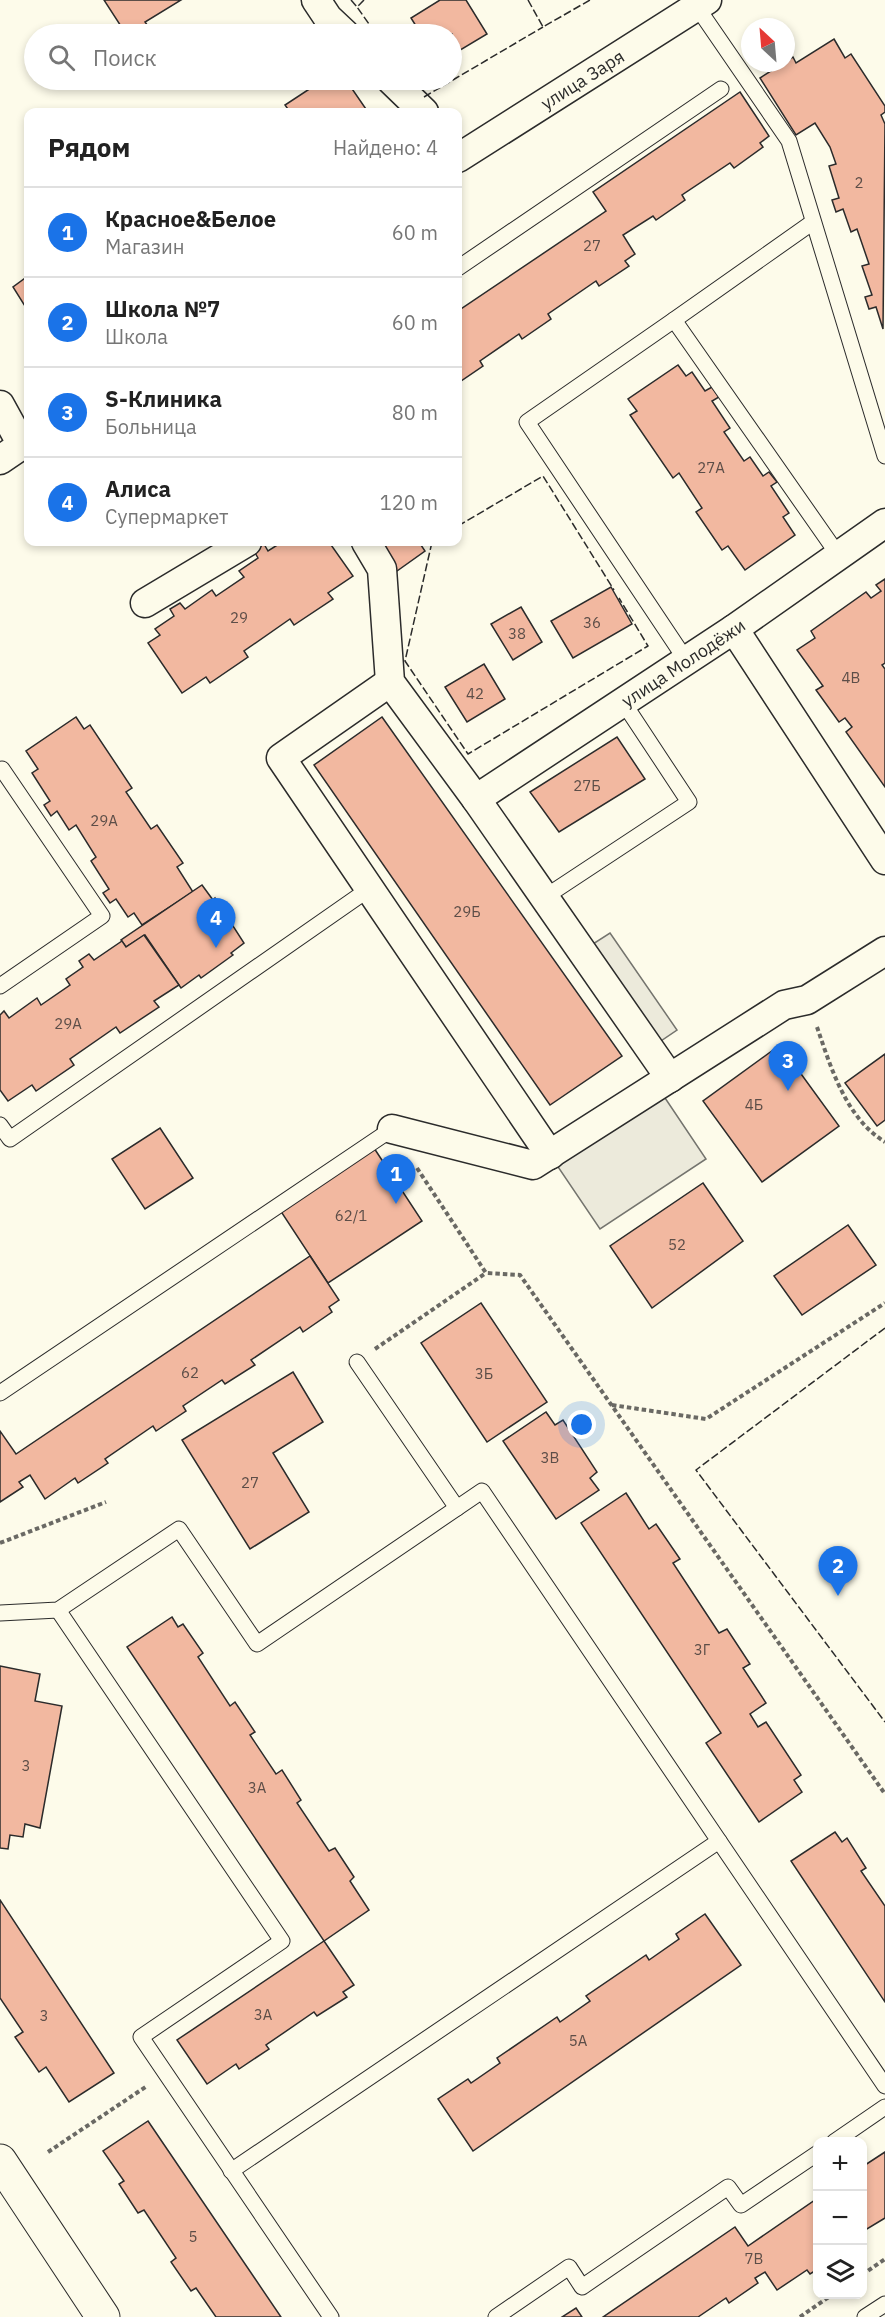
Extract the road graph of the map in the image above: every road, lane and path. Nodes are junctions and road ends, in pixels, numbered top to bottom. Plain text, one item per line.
1 (316, 0) edge
2 (702, 3) edge
3 (336, 24) edge
4 (721, 89) dead end
5 (401, 90) edge
6 (420, 108) edge
7 (462, 151) edge
8 (813, 222) junction
9 (462, 265) edge
10 (674, 320) junction
11 (0, 405) edge
12 (17, 448) edge
13 (885, 456) edge
14 (885, 523) edge
15 (241, 546) edge
16 (368, 546) edge
17 (839, 556) junction
18 (146, 603) dead end
19 (734, 629) junction
20 (686, 660) junction
21 (390, 682) junction
22 (623, 702) junction
23 (0, 770) edge
24 (476, 799) junction
25 (876, 828) edge
26 (885, 860) edge
27 (369, 889) junction
28 (545, 897) junction
29 (885, 951) edge
30 (0, 986) edge
31 (807, 1000) junction
32 (670, 1078) junction
33 (0, 1125) edge
34 (392, 1129) junction
35 (885, 1142) edge
36 (550, 1155) junction
37 (486, 1273) junction
38 (885, 1304) edge
39 (357, 1362) joint
40 (0, 1393) edge
41 (611, 1405) junction
42 (106, 1502) dead end
43 (457, 1508) junction
44 (0, 1543) edge
45 (58, 1610) junction
46 (0, 1613) edge
47 (885, 1794) edge
48 (719, 1841) junction
49 (166, 2073) junction
50 (885, 2086) edge
51 (885, 2107) edge
52 (841, 2137) edge
53 (48, 2152) dead end
54 (813, 2156) edge
55 (0, 2161) edge
56 (231, 2171) junction
57 (885, 2259) edge
58 (867, 2271) edge
59 (827, 2299) edge
60 (885, 2304) edge
61 (103, 2317) edge
62 (331, 2317) edge
63 (496, 2317) edge
64 (800, 2317) edge
65 (866, 2317) edge

1 - 3 street
2 - 7 street, улица Заря
2 - 8 lane
4 - 9 lane
5 - 6 street
8 - 10 lane
8 - 13 lane
10 - 17 lane
10 - 20 lane
11 - 12 street
14 - 17 street, улица Молодёжи
15 - 18 street
16 - 21 street
17 - 19 street, улица Молодёжи
19 - 20 street, улица Молодёжи
19 - 25 street
20 - 22 street, улица Молодёжи
21 - 24 street
21 - 27 street
22 - 24 street, улица Молодёжи
22 - 28 lane
23 - 30 lane
24 - 28 street
25 - 26 street
27 - 33 lane
27 - 36 street
28 - 32 street
29 - 31 street
31 - 32 street
31 - 35 path
32 - 36 street
34 - 36 street
34 - 37 path
34 - 40 lane
37 - 39 path
37 - 41 path
38 - 41 path
39 - 43 lane
41 - 47 path
42 - 44 path
43 - 45 lane
43 - 48 lane
45 - 46 lane
45 - 49 lane
48 - 50 lane
48 - 56 lane
49 - 53 path
49 - 56 lane
51 - 52 lane
54 - 63 lane
55 - 61 main road
56 - 62 lane
57 - 58 path
59 - 64 path
60 - 65 lane

